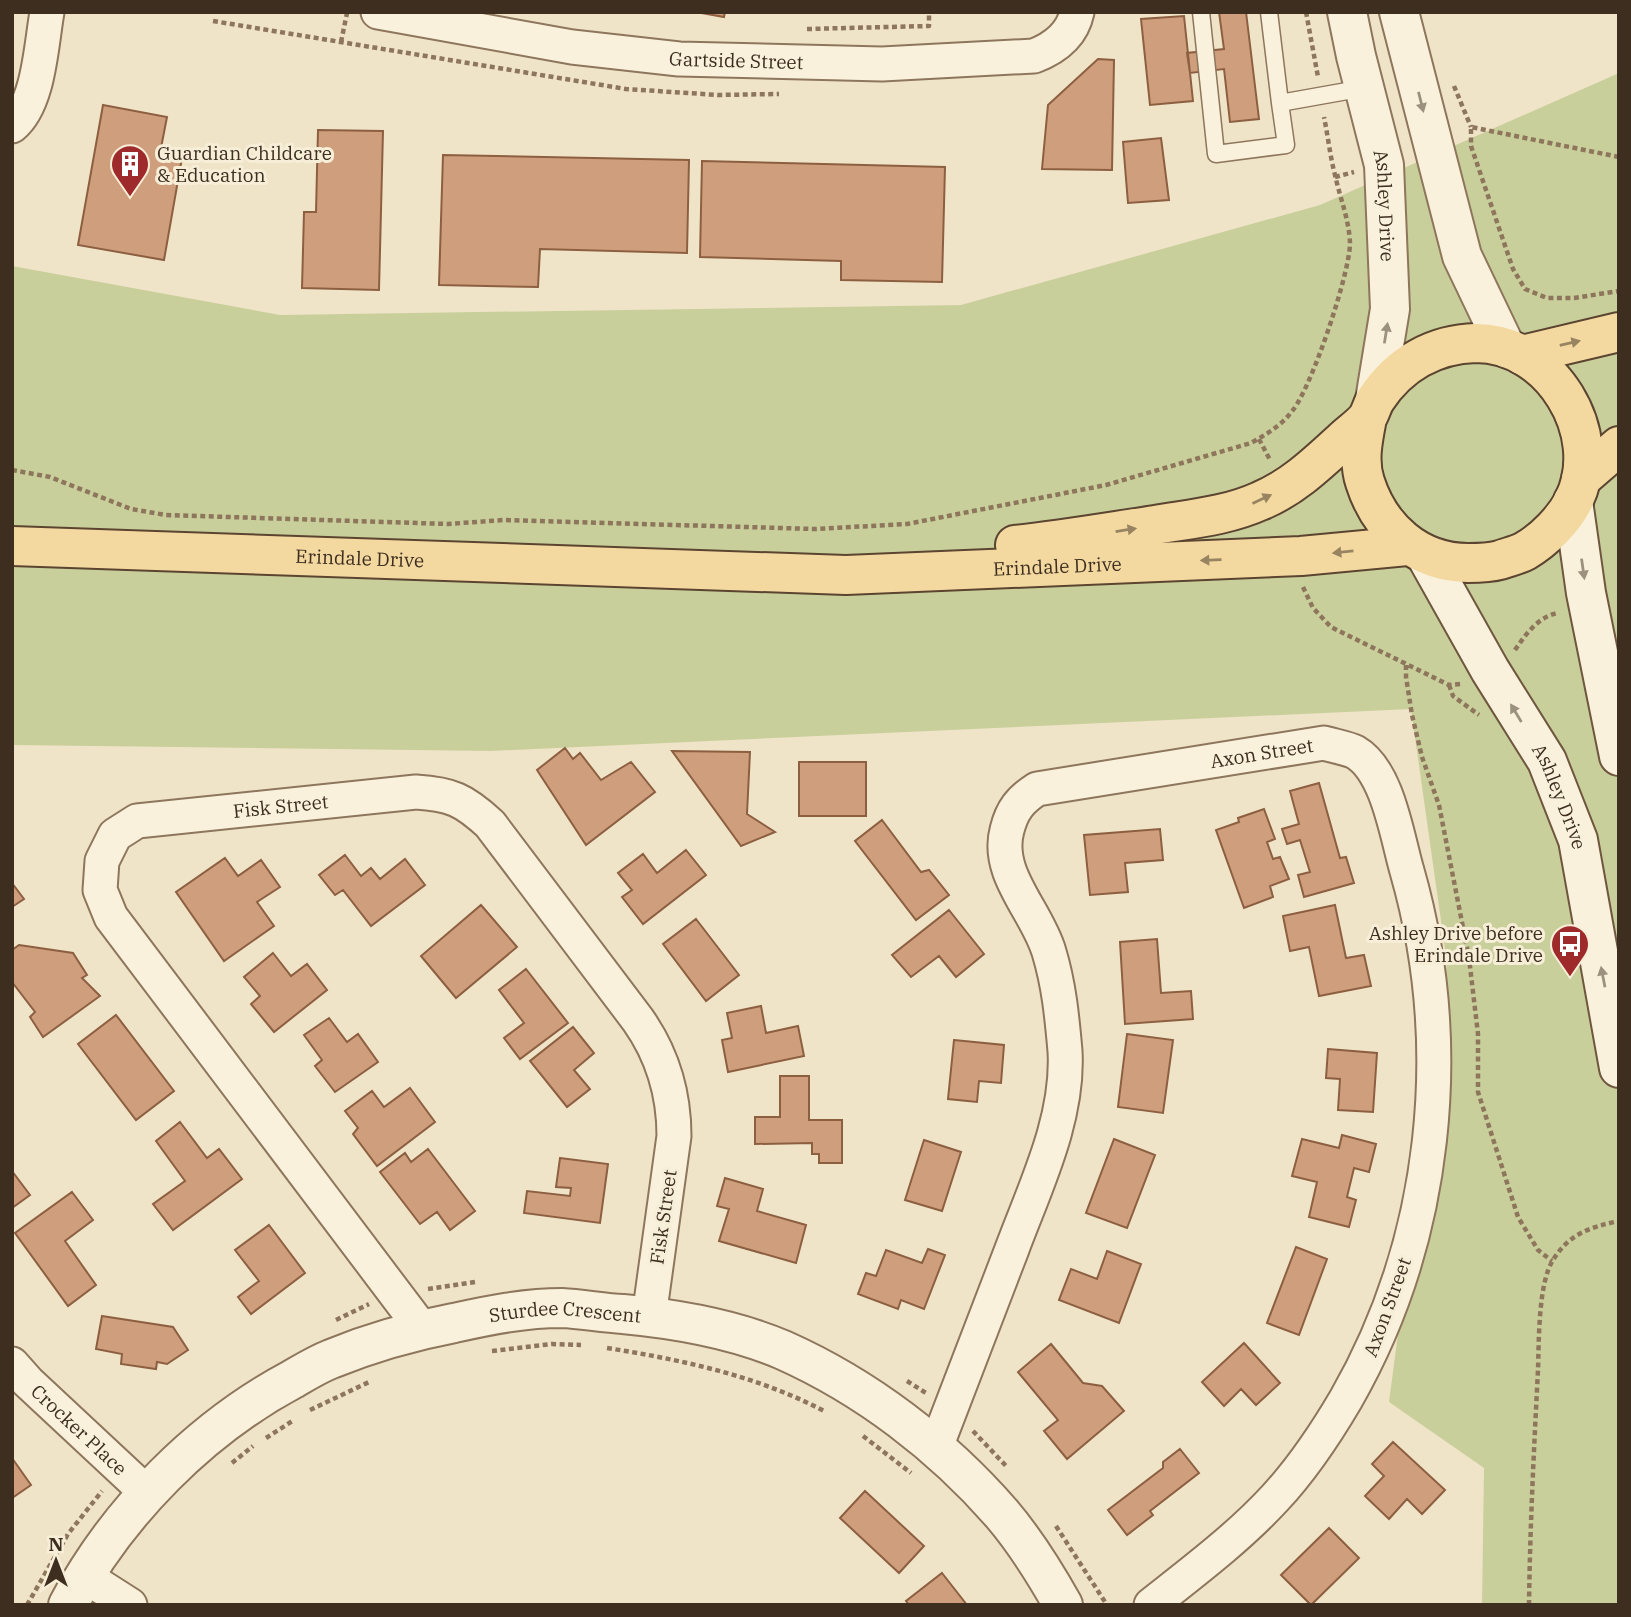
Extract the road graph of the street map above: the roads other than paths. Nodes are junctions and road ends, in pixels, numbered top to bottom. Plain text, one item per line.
1 (47, 12) edge
2 (379, 12) edge
3 (1077, 12) edge
4 (1201, 12) edge
5 (1269, 12) edge
6 (1347, 12) edge
7 (1399, 12) edge
8 (1409, 52) junction
9 (1364, 88) junction
10 (1280, 103) junction
11 (12, 126) edge
12 (1619, 332) edge
13 (1514, 351) junction
14 (1371, 409) junction
15 (1619, 446) edge
16 (1577, 490) junction
17 (12, 546) edge
18 (1417, 551) junction
19 (709, 570) junction
20 (1619, 756) edge
21 (1619, 1068) edge
22 (649, 1317) junction
23 (422, 1329) junction
24 (12, 1364) edge
25 (928, 1464) junction
26 (134, 1481) junction
27 (76, 1590) edge
28 (130, 1605) edge
29 (1063, 1605) edge
30 (1151, 1605) edge

1 - 11 street
2 - 3 street, Gartside Street
4 - 10 lane
5 - 10 lane
6 - 9 street, Ashley Drive
7 - 8 street
8 - 9 street
8 -> 13 street
9 - 10 lane
14 -> 9 street, Ashley Drive
13 -> 12 main road
13 - 14 main road
13 - 16 main road
14 - 18 main road
19 -> 14 main road, Erindale Drive
15 - 16 main road
16 - 18 main road
16 -> 20 street
17 - 19 main road, Erindale Drive
18 -> 19 main road, Erindale Drive
21 -> 18 street, Ashley Drive
22 - 23 street, Sturdee Crescent
22 - 23 street, Fisk Street
22 - 25 street, Sturdee Crescent
23 - 26 street, Sturdee Crescent
24 - 26 street, Crocker Place
25 - 29 street, Sturdee Crescent
25 - 30 street, Axon Street
26 - 27 street, Sturdee Crescent
27 - 28 street

